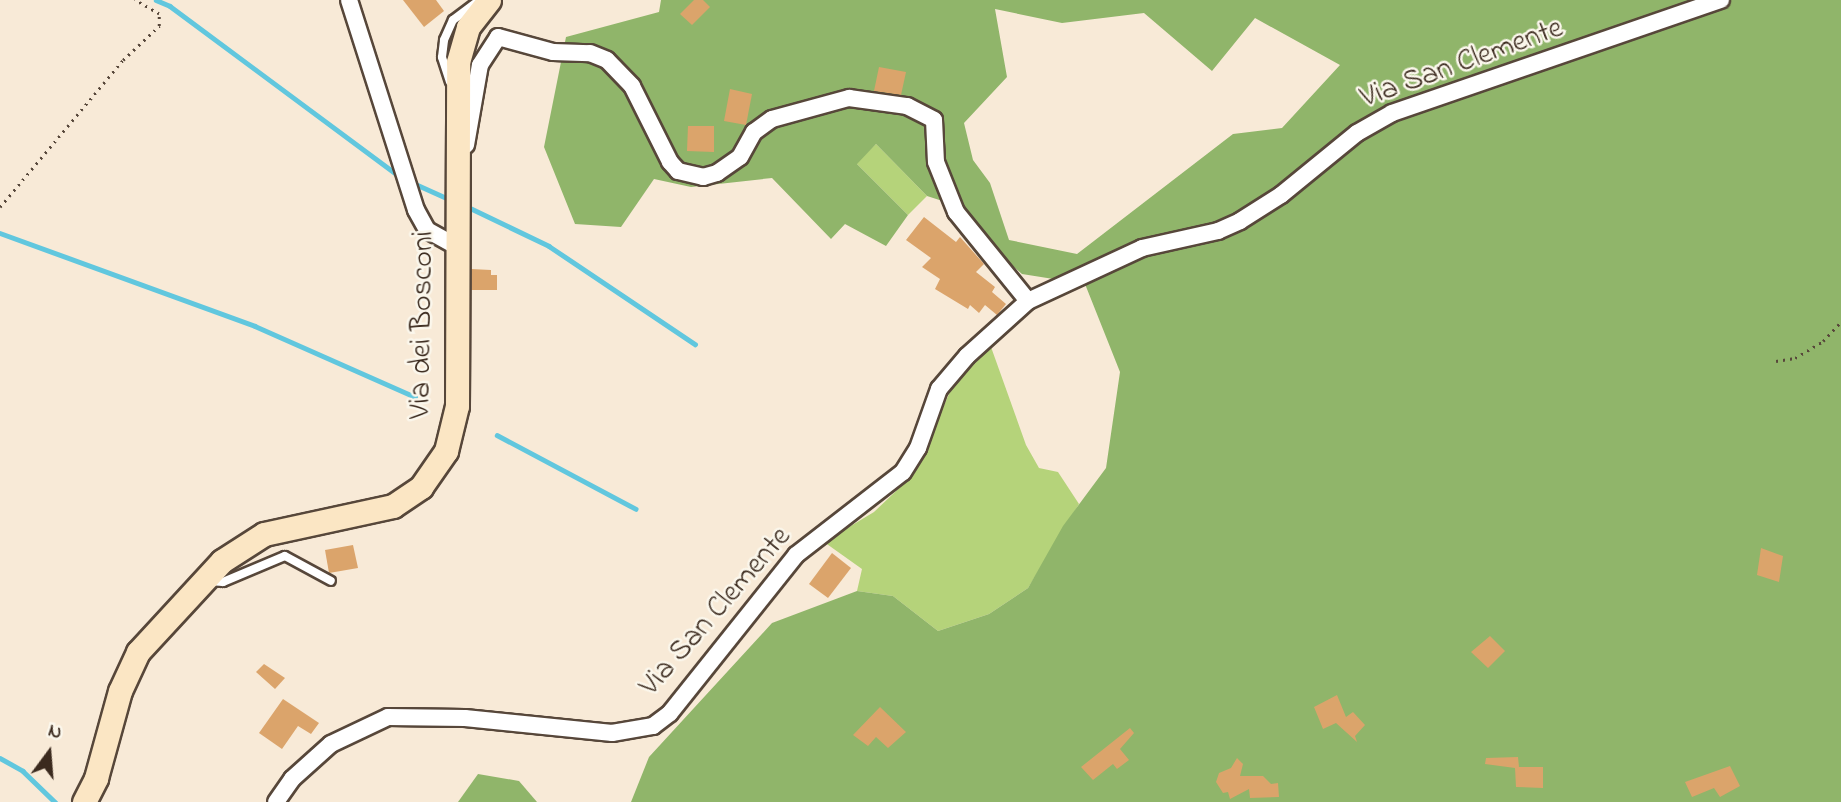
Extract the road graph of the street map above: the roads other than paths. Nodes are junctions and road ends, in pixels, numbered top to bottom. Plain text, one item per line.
1 (349, 0) edge
2 (480, 0) edge
3 (489, 0) edge
4 (1721, 0) edge
5 (458, 101) junction
6 (457, 193) junction
7 (456, 246) junction
8 (1028, 301) junction
9 (203, 580) junction
10 (331, 581) dead end
11 (84, 802) edge
12 (276, 802) edge

1 - 7 street
2 - 5 lane
3 - 5 main road, Via dei Bosconi
4 - 8 street, Via San Clemente
5 - 6 main road, Via dei Bosconi
6 - 7 main road, Via dei Bosconi
6 - 8 street
7 - 9 main road, Via dei Bosconi
8 - 12 street, Via San Clemente
9 - 10 lane
9 - 11 main road, Via dei Bosconi

